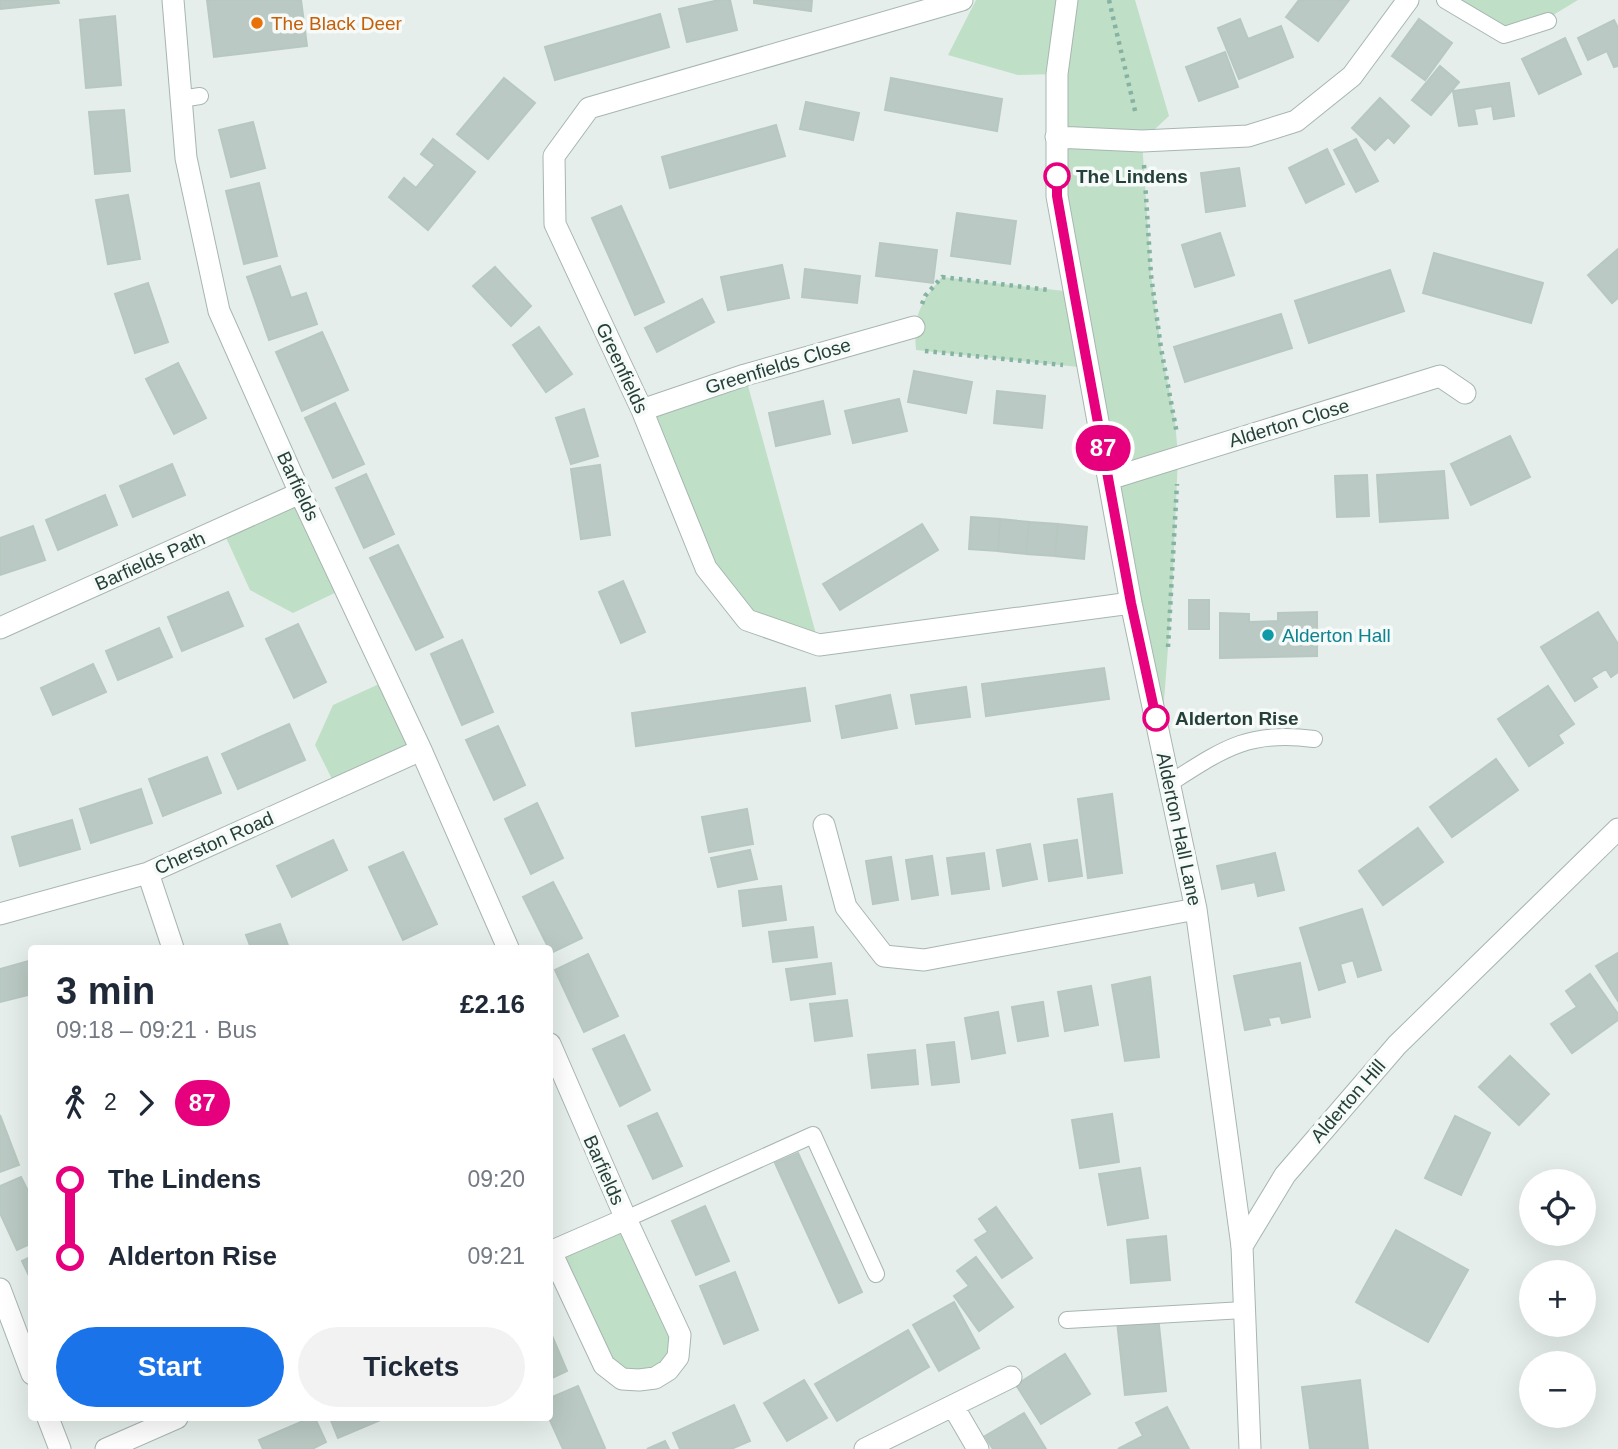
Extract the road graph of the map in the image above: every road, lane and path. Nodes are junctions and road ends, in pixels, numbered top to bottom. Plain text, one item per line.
1 (173, 0) edge
2 (962, 0) edge
3 (1067, 0) edge
4 (1109, 0) edge
5 (1445, 0) edge
6 (1400, 3) edge
7 (1548, 21) dead end
8 (1056, 136) junction
9 (1142, 141) junction
10 (1074, 292) junction
11 (905, 329) junction
12 (1088, 367) junction
13 (1465, 393) dead end
14 (642, 410) junction
15 (1178, 456) junction
16 (1109, 479) junction
17 (300, 493) junction
18 (1131, 603) junction
19 (0, 628) edge
20 (1168, 648) dead end
21 (1314, 739) dead end
22 (421, 750) junction
23 (1170, 783) junction
24 (824, 825) dead end
25 (1618, 829) edge
26 (148, 873) junction
27 (1196, 909) junction
28 (0, 914) edge
29 (172, 945) edge
30 (507, 945) edge
31 (553, 1051) edge
32 (626, 1219) junction
33 (1242, 1246) junction
34 (553, 1251) edge
35 (553, 1258) edge
36 (876, 1274) dead end
37 (0, 1290) edge
38 (1244, 1310) junction
39 (1067, 1320) dead end
40 (28, 1364) edge
41 (1011, 1377) dead end
42 (953, 1406) junction
43 (49, 1421) edge
44 (170, 1421) edge
45 (60, 1449) edge
46 (106, 1449) edge
47 (865, 1449) edge
48 (978, 1449) edge
49 (1250, 1449) edge

1 - 17 street, Barfields
2 - 14 street, Greenfields
3 - 8 street, Alderton Hall Lane
4 - 9 path
5 - 7 lane
6 - 9 street
8 - 9 street
8 - 10 street, Alderton Hall Lane
9 - 15 path
10 - 11 path
10 - 12 street, Alderton Hall Lane
11 - 12 path
11 - 14 street, Greenfields Close
12 - 16 street, Alderton Hall Lane
13 - 15 street, Alderton Close
14 - 18 street, Greenfields
15 - 16 street, Alderton Close
15 - 20 path
16 - 18 street, Alderton Hall Lane
17 - 19 street, Barfields Path
17 - 22 street, Barfields
18 - 23 street, Alderton Hall Lane
21 - 23 lane
22 - 26 street, Cherston Road
22 - 30 street, Barfields
23 - 27 street, Alderton Hall Lane
24 - 27 street
25 - 33 street, Alderton Hill
26 - 28 street, Cherston Road
26 - 29 street
27 - 33 street, Alderton Hall Lane
31 - 32 street, Barfields
32 - 34 street, Barfields
32 - 35 street
32 - 36 lane
33 - 38 street
37 - 40 street
38 - 39 lane
38 - 49 street
41 - 42 street
42 - 47 street
42 - 48 street
43 - 45 street
44 - 46 street

